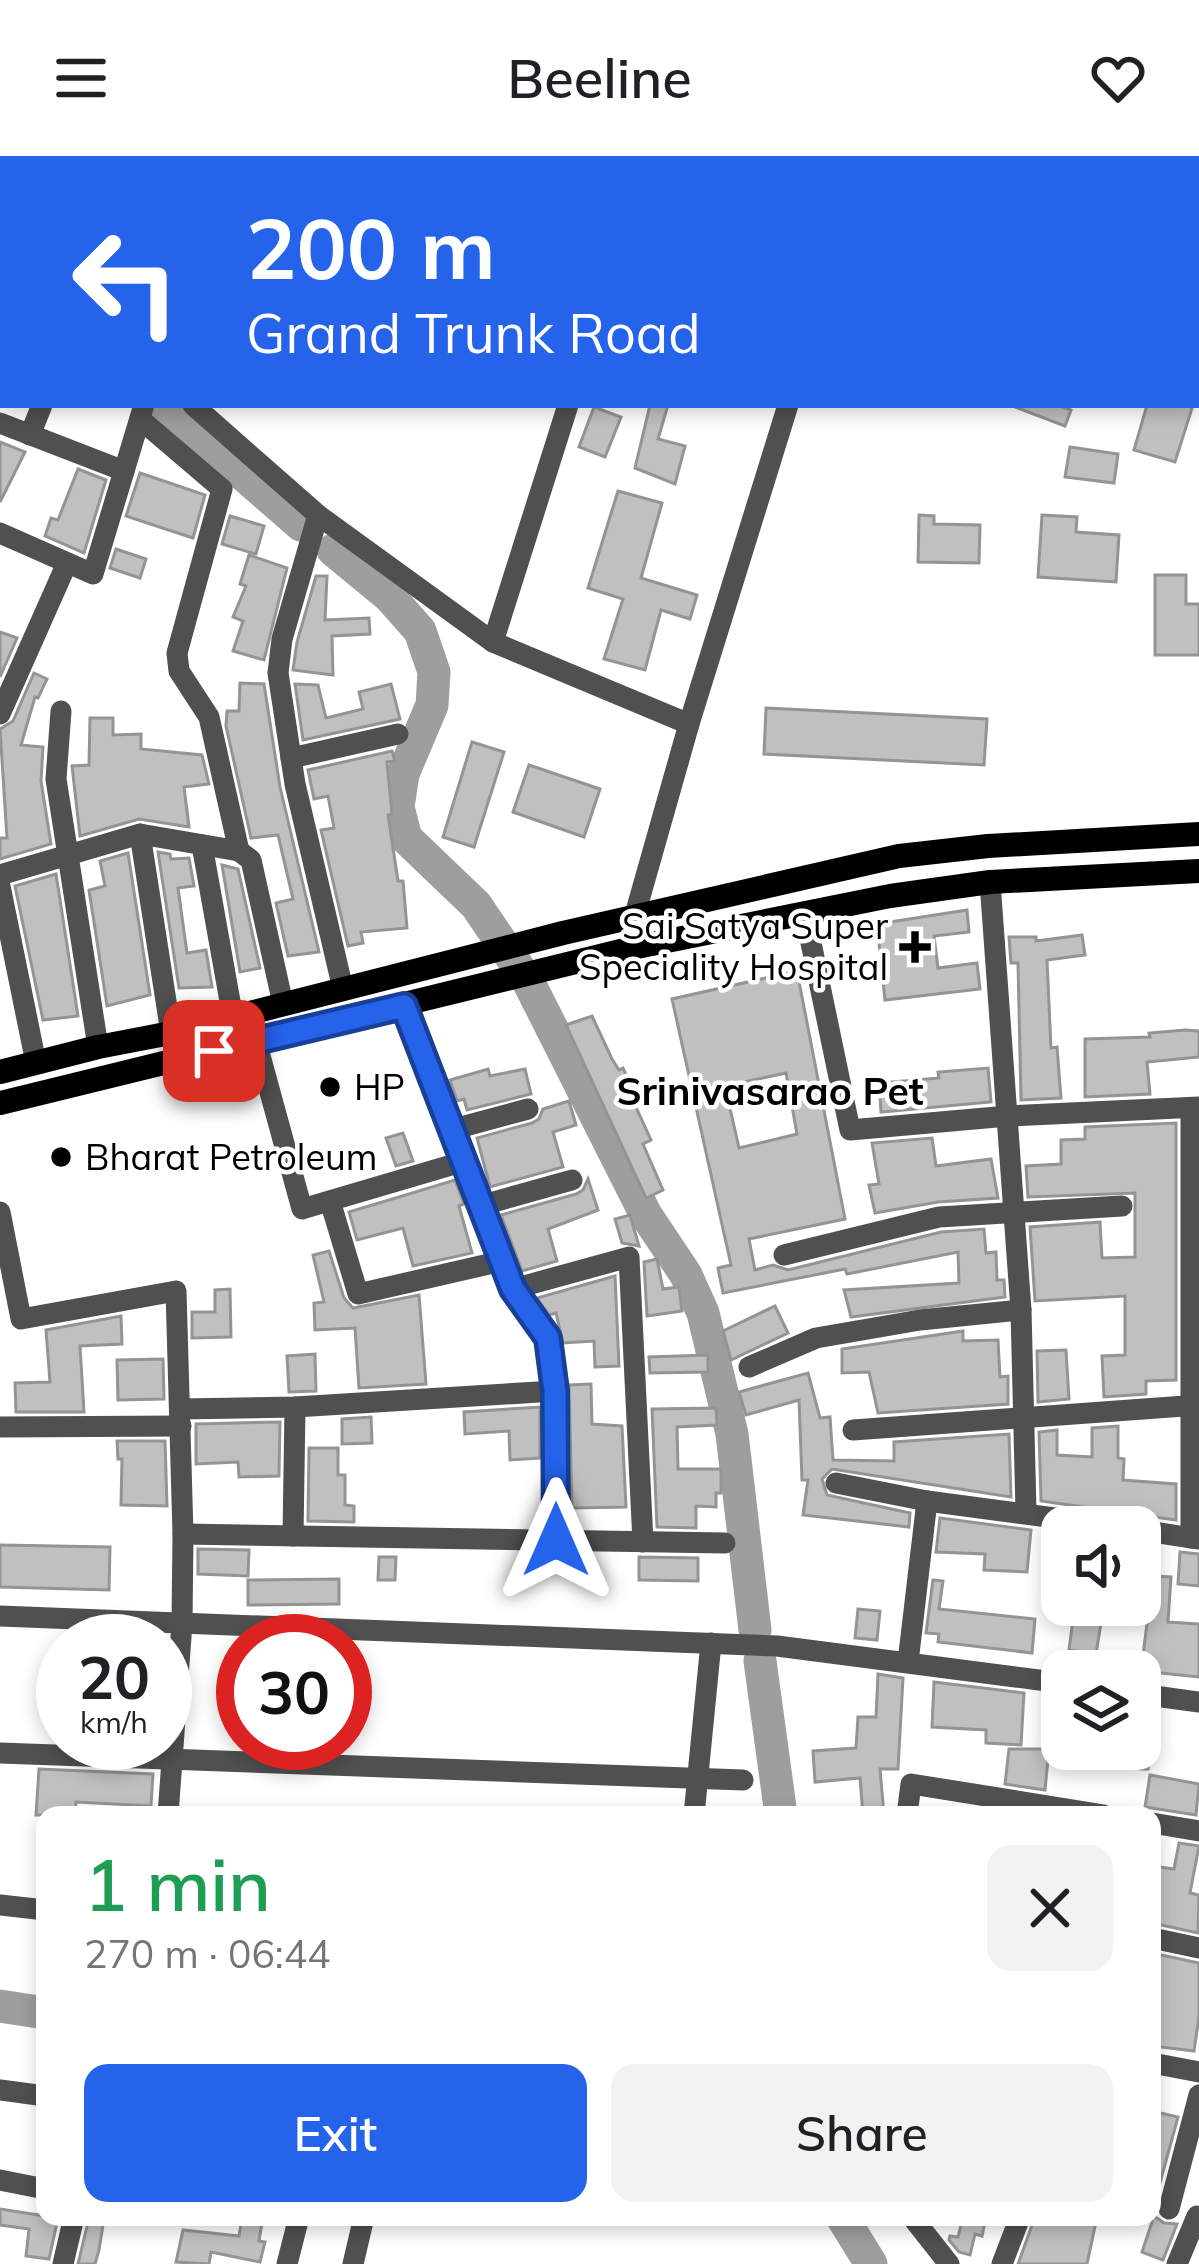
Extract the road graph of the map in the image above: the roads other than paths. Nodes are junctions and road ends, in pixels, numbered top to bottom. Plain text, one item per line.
1 (41, 408) edge
2 (196, 408) edge
3 (567, 408) edge
4 (787, 408) edge
5 (142, 412) edge
6 (0, 423) edge
7 (30, 435) junction
8 (124, 471) junction
9 (318, 515) junction
10 (0, 533) edge
11 (67, 562) junction
12 (493, 642) junction
13 (61, 711) dead end
14 (0, 714) edge
15 (689, 724) junction
16 (398, 734) dead end
17 (291, 758) junction
18 (140, 834) junction
19 (1191, 834) edge
20 (202, 844) junction
21 (239, 851) junction
22 (70, 854) junction
23 (0, 875) edge
24 (1198, 875) edge
25 (990, 881) junction
26 (0, 886) edge
27 (805, 914) junction
28 (634, 917) junction
29 (343, 989) junction
30 (283, 1004) junction
31 (404, 1006) junction
32 (233, 1018) junction
33 (171, 1033) junction
34 (256, 1041) junction
35 (90, 1049) junction
36 (36, 1063) junction
37 (0, 1072) edge
38 (89, 1081) junction
39 (0, 1103) edge
40 (1195, 1107) edge
41 (528, 1109) dead end
42 (1008, 1116) junction
43 (454, 1129) junction
44 (465, 1161) junction
45 (572, 1180) dead end
46 (330, 1201) junction
47 (479, 1206) junction
48 (1122, 1206) dead end
49 (0, 1212) edge
50 (1014, 1212) junction
51 (784, 1255) dead end
52 (502, 1261) junction
53 (513, 1289) junction
54 (1021, 1310) junction
55 (749, 1367) dead end
56 (555, 1391) junction
57 (1196, 1405) edge
58 (295, 1407) junction
59 (1025, 1416) junction
60 (180, 1417) junction
61 (0, 1427) edge
62 (853, 1430) dead end
63 (836, 1484) dead end
64 (927, 1501) junction
65 (1026, 1512) junction
66 (1041, 1514) edge
67 (1161, 1533) edge
68 (184, 1534) junction
69 (292, 1536) junction
70 (1195, 1538) edge
71 (556, 1540) junction
72 (643, 1542) junction
73 (725, 1543) dead end
74 (182, 1614) edge
75 (0, 1616) edge
76 (36, 1617) edge
77 (192, 1623) edge
78 (711, 1643) junction
79 (908, 1662) junction
80 (1041, 1680) edge
81 (1161, 1697) edge
82 (1199, 1702) edge
83 (0, 1754) edge
84 (36, 1755) edge
85 (192, 1761) edge
86 (171, 1770) edge
87 (698, 1779) junction
88 (743, 1780) dead end
89 (168, 1806) edge
90 (695, 1806) edge
91 (908, 1806) edge
92 (1048, 1806) edge
93 (1161, 1825) edge
94 (1199, 1831) edge
95 (0, 1905) edge
96 (36, 1909) edge
97 (1161, 1940) edge
98 (1199, 1948) edge
99 (1161, 2065) edge
100 (1199, 2072) edge
101 (0, 2090) edge
102 (36, 2095) edge
103 (1199, 2095) edge
104 (0, 2180) edge
105 (36, 2187) edge
106 (1161, 2205) edge
107 (1161, 2208) edge
108 (1198, 2216) edge
109 (72, 2226) edge
110 (297, 2226) edge
111 (362, 2226) edge
112 (920, 2226) edge
113 (1017, 2226) edge
114 (63, 2264) edge
115 (286, 2264) edge
116 (353, 2264) edge
117 (949, 2264) edge
118 (1002, 2264) edge
119 (1178, 2264) edge

1 - 7 street
2 - 9 street
3 - 12 street
4 - 15 street
5 - 8 street
5 - 21 street
6 - 7 street
7 - 8 street
8 - 11 street
9 - 12 street
9 - 17 street
10 - 11 street
11 - 14 street
12 - 15 street
13 - 22 street
15 - 28 street
16 - 17 street
17 - 29 street
18 - 20 street
18 - 22 street
18 - 33 street
19 - 24 street
19 - 28 main road
20 - 21 street
20 - 32 street
21 - 30 street
22 - 23 street
22 - 35 street
24 - 25 main road
25 - 27 main road
25 - 42 street
26 - 36 street
27 - 31 main road
27 - 42 street
28 - 29 main road
29 - 30 main road
30 - 32 main road
31 - 34 main road
31 - 43 street
32 - 33 main road
33 - 35 main road
34 - 38 main road
34 - 46 street
35 - 36 main road
35 - 38 main road
36 - 37 main road
38 - 39 main road
40 - 42 street
40 - 57 street
41 - 43 street
42 - 50 street
43 - 44 street
44 - 46 street
44 - 47 street
45 - 47 street
46 - 52 street
47 - 52 street
48 - 50 street
49 - 60 street
50 - 51 street
50 - 54 street
52 - 53 street
53 - 56 street
53 - 72 street
54 - 55 street
54 - 59 street
56 - 58 street
56 - 71 street
57 - 59 street
57 - 70 street
58 - 60 street
58 - 69 street
59 - 62 street
59 - 65 street
60 - 61 street
60 - 68 street
63 - 64 street
64 - 65 street
64 - 79 street
65 - 66 street
67 - 70 street
68 - 69 street
68 - 74 street
69 - 71 street
71 - 72 street
72 - 73 street
75 - 76 street
77 - 78 street
78 - 79 street
78 - 87 street
79 - 80 street
81 - 82 street
83 - 84 street
85 - 87 street
86 - 89 street
87 - 88 street
87 - 90 street
91 - 92 street
93 - 94 street
95 - 96 street
97 - 98 street
99 - 100 street
101 - 102 street
103 - 106 street
104 - 105 street
107 - 108 street
108 - 119 street
109 - 114 street
110 - 115 street
111 - 116 street
112 - 117 street
113 - 118 street

